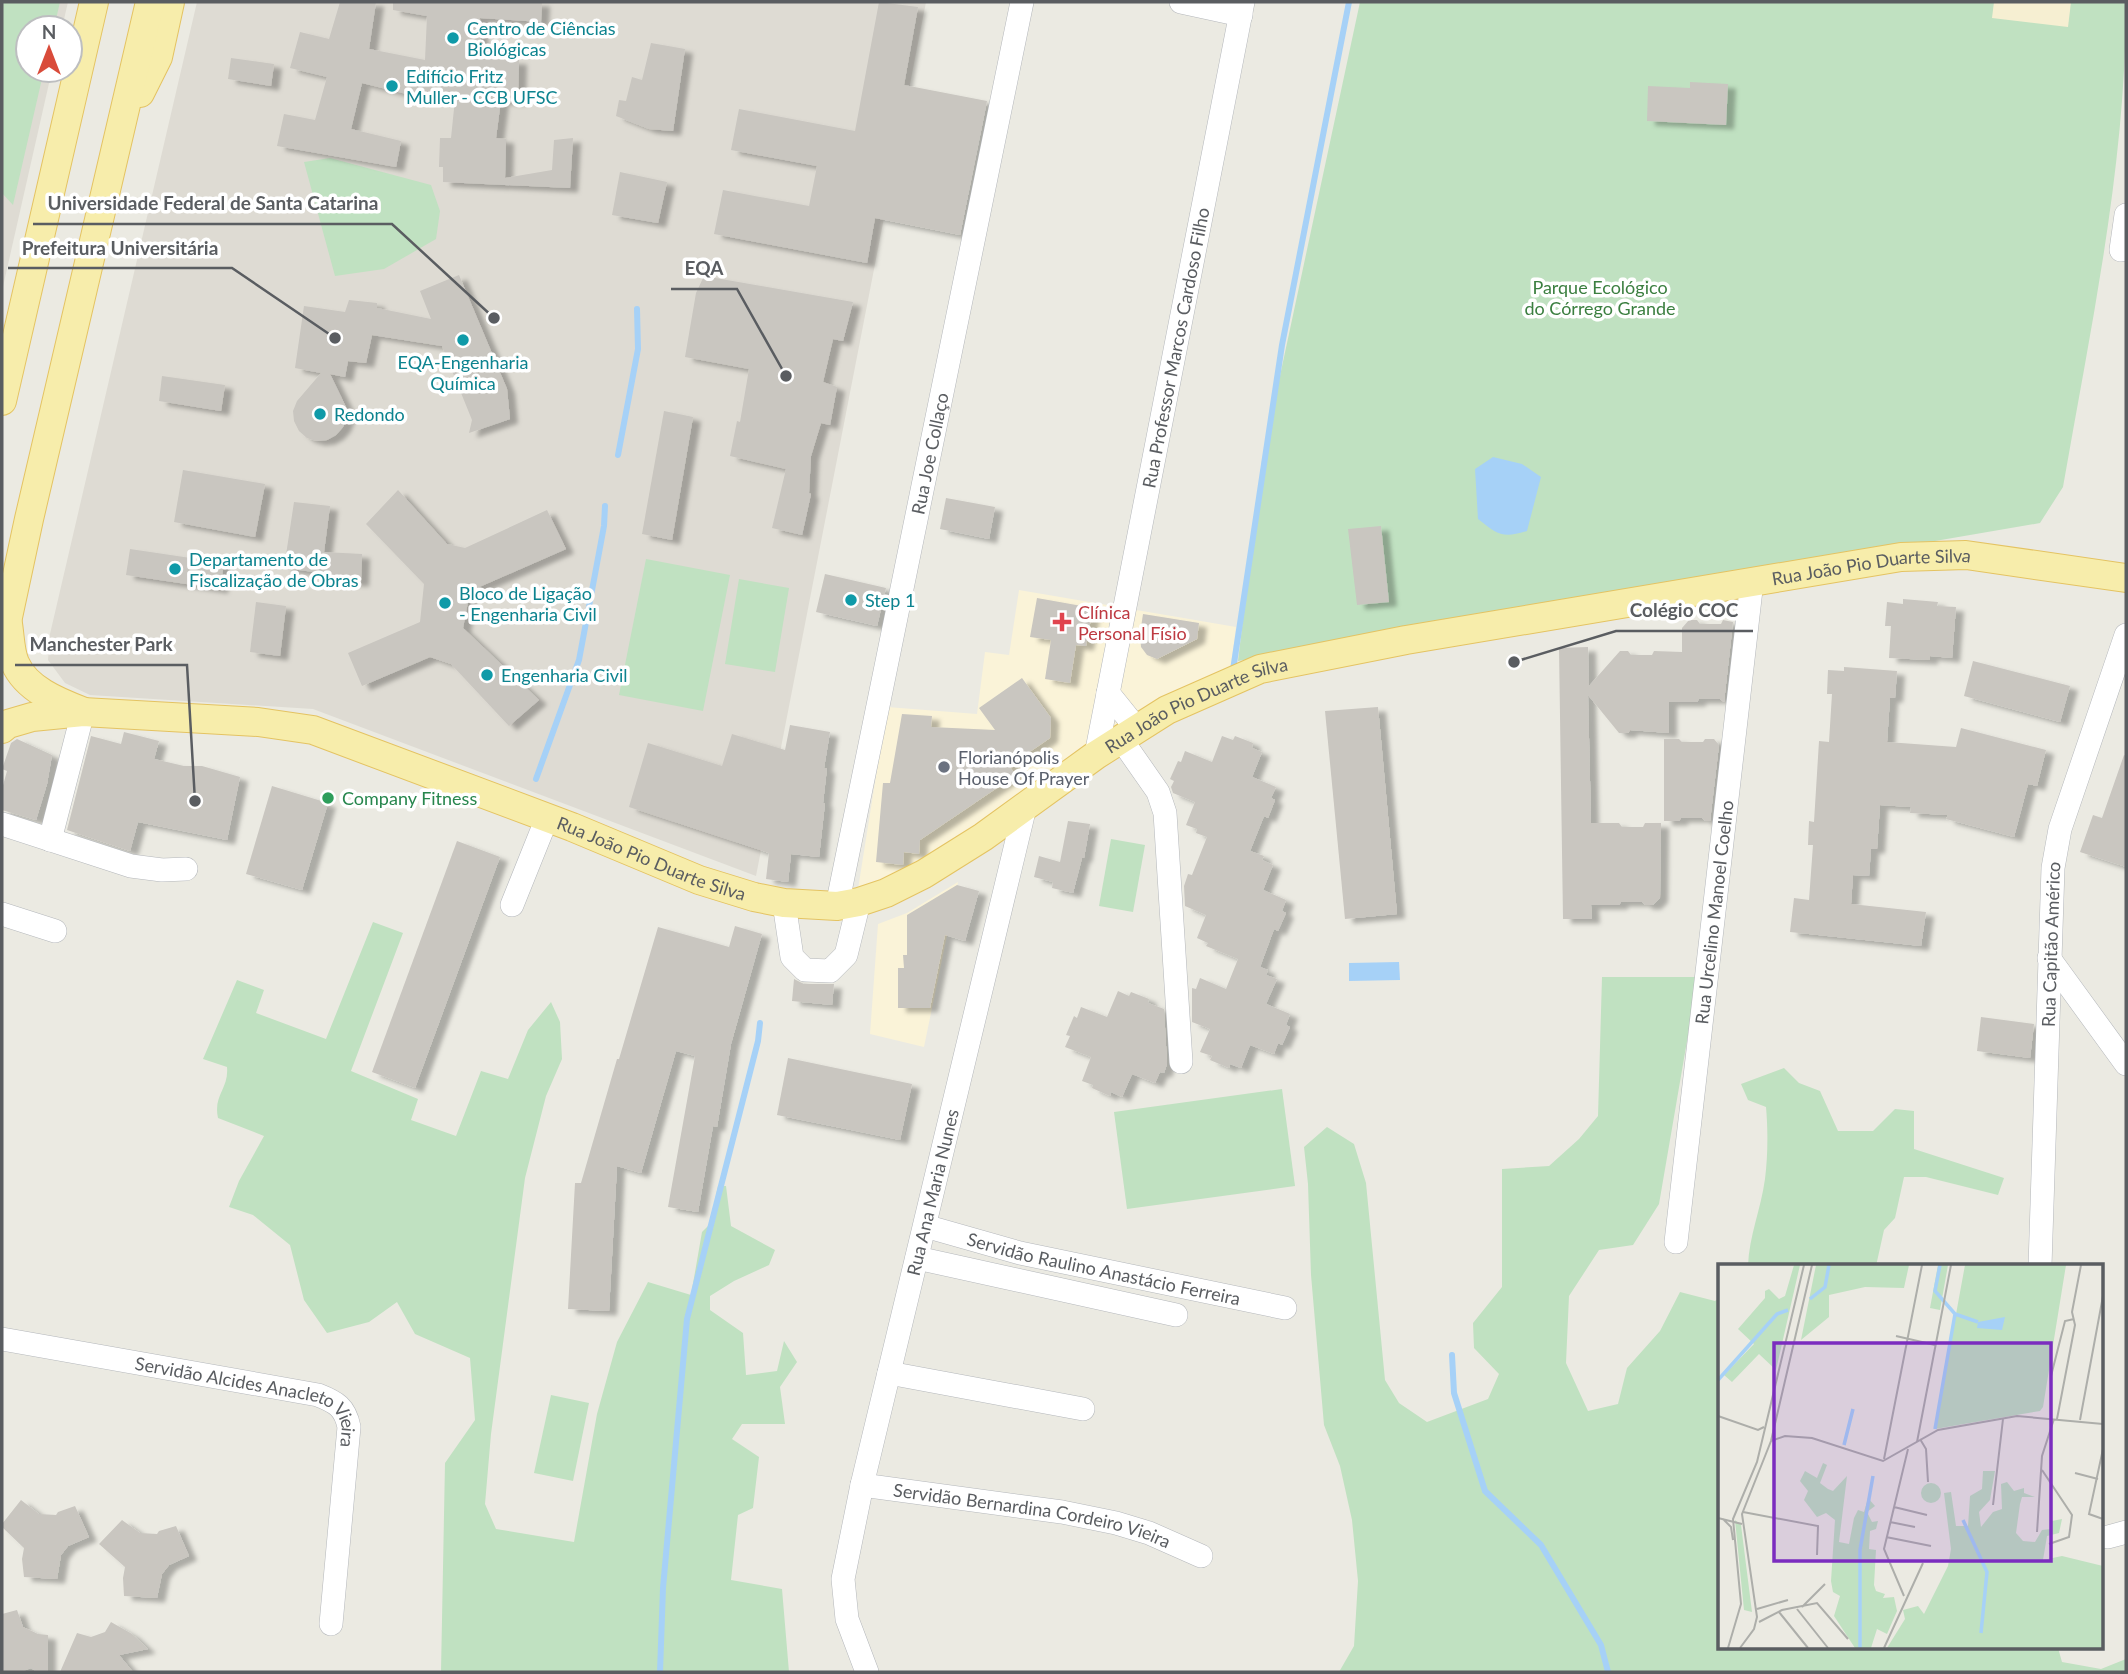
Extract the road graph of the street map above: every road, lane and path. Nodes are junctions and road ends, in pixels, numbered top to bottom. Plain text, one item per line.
1 (94, 2) edge
2 (150, 2) edge
3 (170, 2) edge
4 (1022, 2) edge
5 (1181, 2) edge
6 (1242, 8) edge
7 (122, 122) junction
8 (2126, 215) edge
9 (2121, 250) dead end
10 (2, 401) edge
11 (2126, 578) edge
12 (1752, 581) junction
13 (5, 633) edge
14 (2126, 635) edge
15 (1108, 693) junction
16 (83, 712) junction
17 (2, 729) edge
18 (1129, 734) junction
19 (1096, 755) junction
20 (1026, 807) junction
21 (547, 818) junction
22 (2, 824) edge
23 (50, 840) junction
24 (186, 869) dead end
25 (784, 903) junction
26 (848, 904) junction
27 (512, 905) dead end
28 (2, 914) edge
29 (55, 931) dead end
30 (2049, 958) junction
31 (1181, 1062) dead end
32 (2126, 1065) edge
33 (925, 1227) junction
34 (1676, 1242) dead end
35 (917, 1258) junction
36 (2040, 1264) edge
37 (1284, 1308) dead end
38 (1176, 1315) dead end
39 (2, 1339) edge
40 (889, 1373) junction
41 (1083, 1409) dead end
42 (862, 1485) junction
43 (1201, 1556) dead end
44 (331, 1624) dead end
45 (867, 1672) edge

1 - 10 main road
2 - 7 main road, Rua João Pio Duarte Silva
3 - 7 main road
4 - 26 street, Rua Joe Collaço
5 - 6 street
6 - 15 street, Rua Professor Marcos Cardoso Filho
7 - 13 main road, Rua João Pio Duarte Silva
8 - 9 street
11 - 12 main road, Rua João Pio Duarte Silva
12 - 18 main road, Rua João Pio Duarte Silva
12 - 34 street, Rua Urcelino Manoel Coelho
13 - 16 main road, Rua João Pio Duarte Silva
14 - 30 street, Rua Capitão Américo
15 - 18 street
15 - 19 street, Rua Professor Marcos Cardoso Filho
16 - 17 main road, Rua João Pio Duarte Silva
16 - 21 main road, Rua João Pio Duarte Silva
16 - 23 street
18 - 19 main road, Rua João Pio Duarte Silva
18 - 31 street
19 - 20 main road, Rua João Pio Duarte Silva
20 - 26 main road, Rua João Pio Duarte Silva
20 - 33 street, Rua Ana Maria Nunes
21 - 25 main road, Rua João Pio Duarte Silva
21 - 27 street
22 - 23 street
23 - 24 street
25 - 26 main road, Rua João Pio Duarte Silva
25 - 26 street, Rua Joe Collaço
28 - 29 street
30 - 32 street
30 - 36 street, Rua Capitão Américo
33 - 35 street, Rua Ana Maria Nunes
33 - 37 street, Servidão Raulino Anastácio Ferreira
35 - 38 street
35 - 40 street, Rua Ana Maria Nunes
39 - 44 street, Servidão Alcides Anacleto Vieira
40 - 41 street
40 - 42 street, Rua Ana Maria Nunes
42 - 43 street, Servidão Bernardina Cordeiro Vieira
42 - 45 street, Rua Ana Maria Nunes

